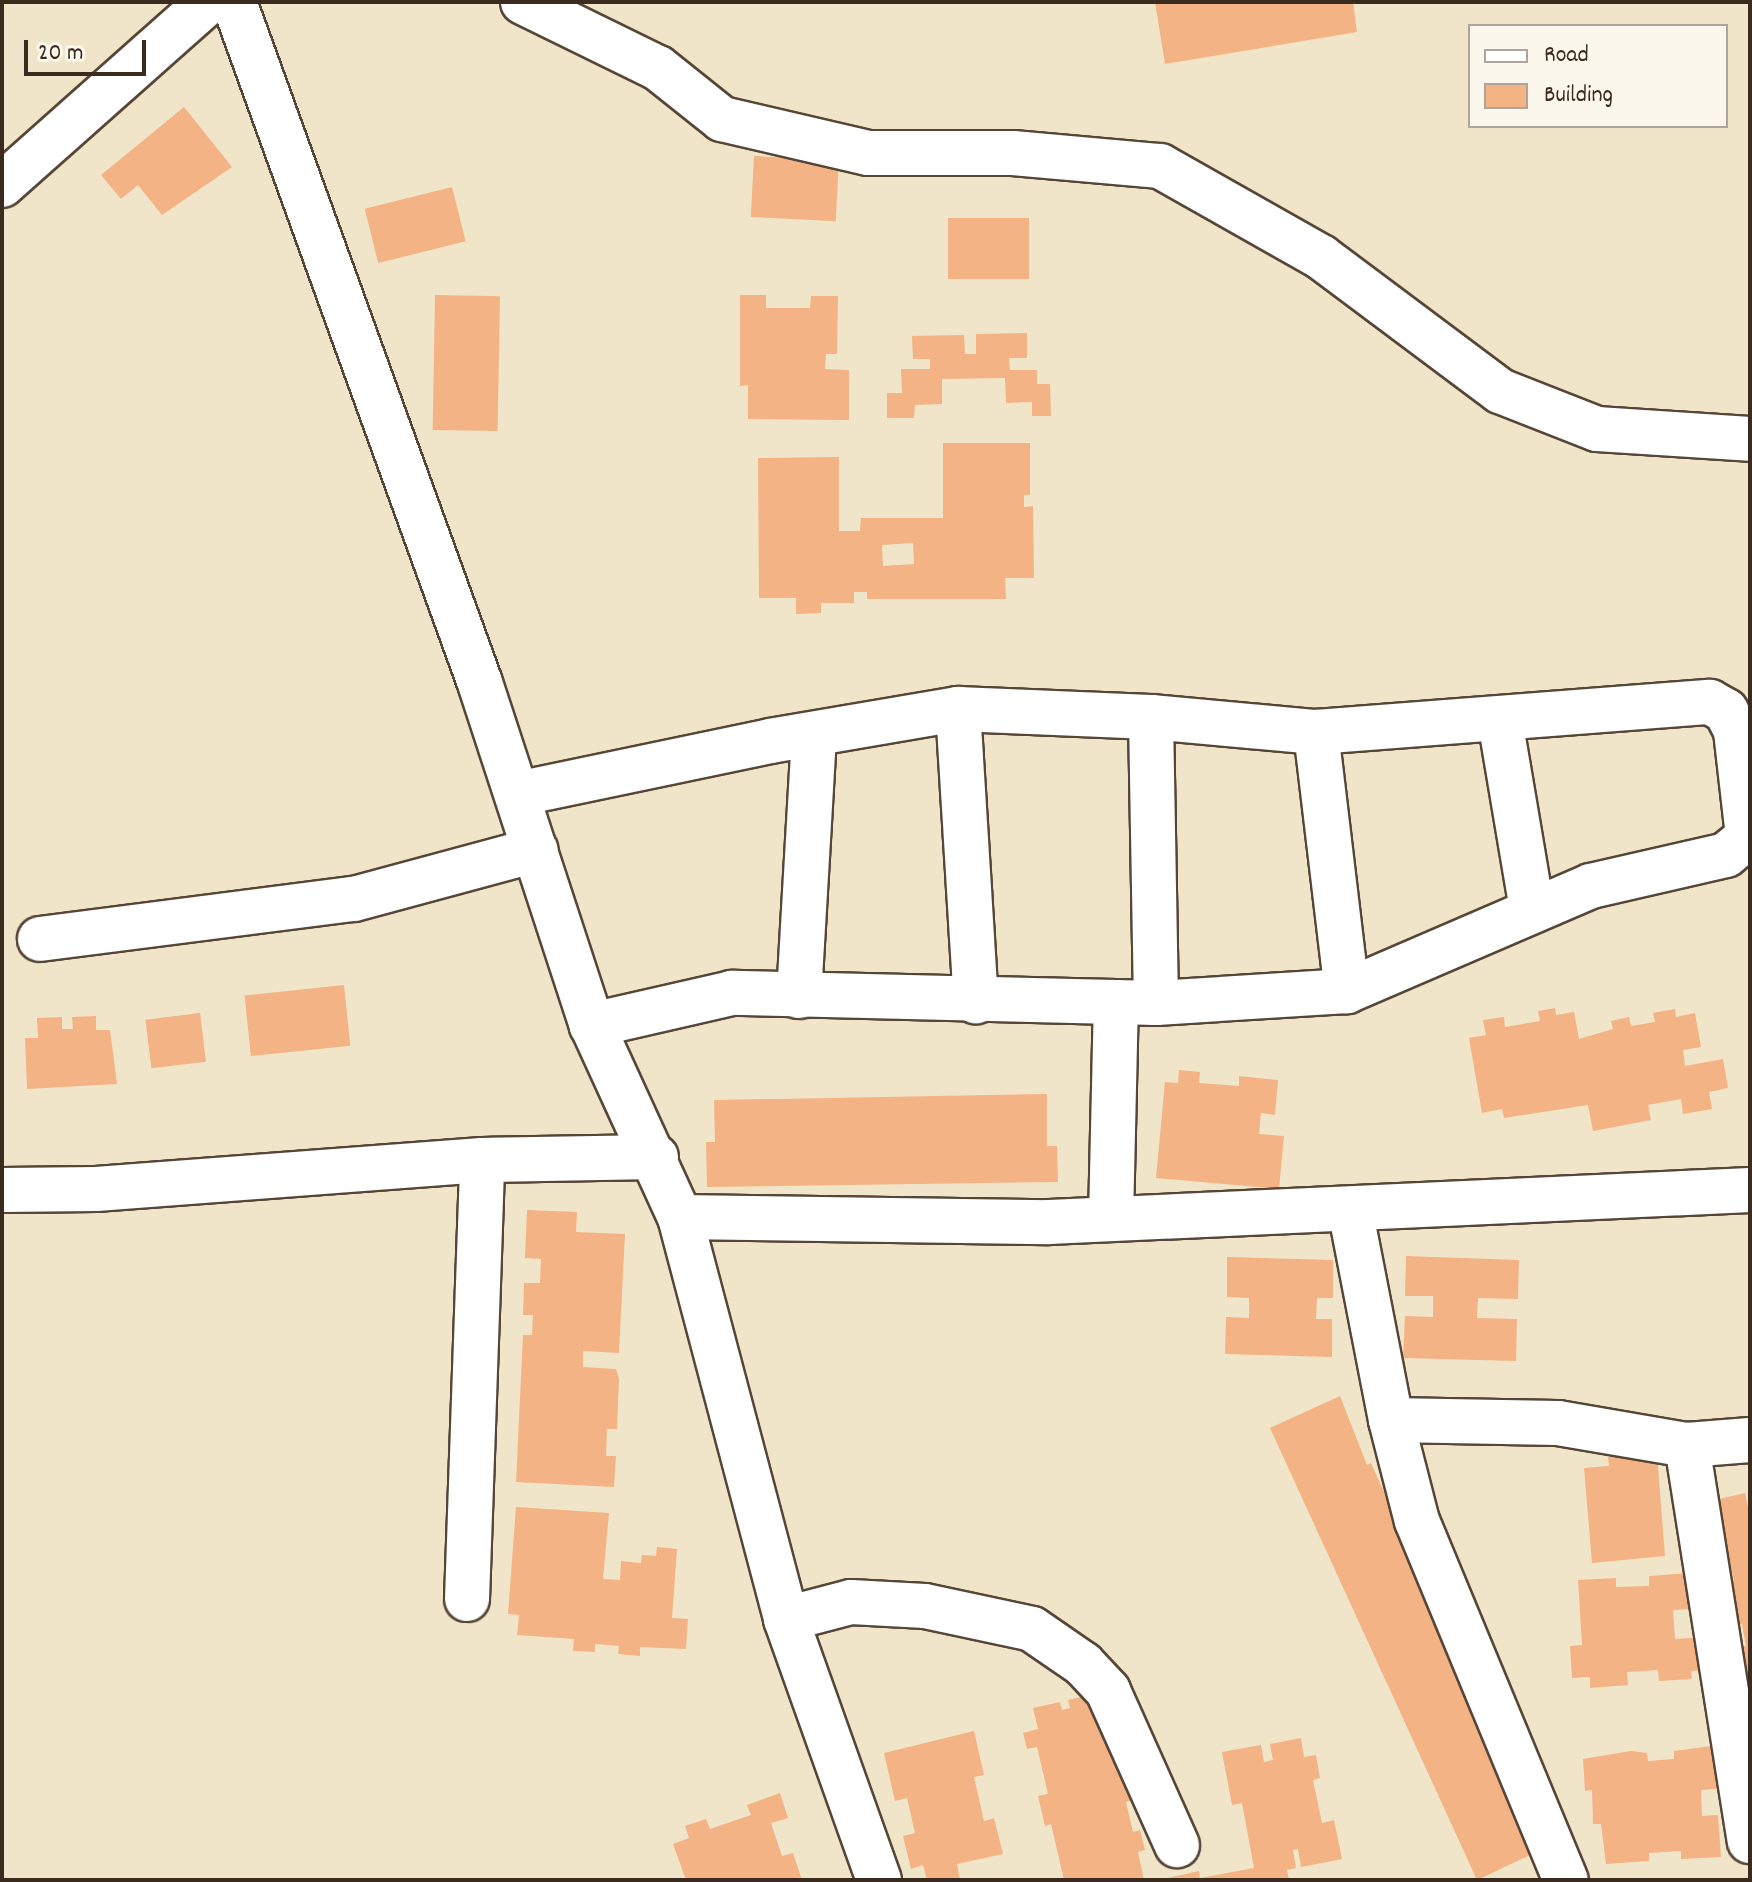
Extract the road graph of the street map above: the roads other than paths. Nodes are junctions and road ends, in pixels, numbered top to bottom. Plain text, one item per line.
1 (208, 2) edge
2 (234, 2) edge
3 (523, 2) edge
4 (2, 185) edge
5 (1750, 439) edge
6 (958, 709) junction
7 (1151, 717) junction
8 (1500, 720) junction
9 (1316, 732) junction
10 (814, 734) junction
11 (517, 794) junction
12 (536, 850) junction
13 (1532, 909) junction
14 (40, 939) dead end
15 (1347, 991) junction
16 (799, 996) junction
17 (976, 1001) junction
18 (1136, 1002) junction
19 (592, 1025) junction
20 (656, 1157) junction
21 (482, 1160) junction
22 (2, 1190) edge
23 (1750, 1190) edge
24 (1350, 1209) junction
25 (680, 1217) junction
26 (1111, 1219) junction
27 (1391, 1420) junction
28 (1750, 1440) edge
29 (1687, 1445) junction
30 (467, 1599) dead end
31 (786, 1619) junction
32 (1750, 1841) edge
33 (1177, 1845) dead end
34 (879, 1880) edge
35 (1566, 1880) edge

1 - 4 street
2 - 11 street
3 - 5 street
6 - 7 street
6 - 10 street
6 - 17 street
7 - 9 street
7 - 18 street
8 - 9 street
8 - 13 street
8 - 13 street
9 - 15 street
10 - 11 street
10 - 16 street
11 - 12 street
12 - 14 street
12 - 19 street
13 - 15 street
15 - 18 street
16 - 17 street
16 - 19 street
17 - 18 street
18 - 26 street
19 - 20 street
20 - 21 street
20 - 25 street
21 - 22 street
21 - 30 street
23 - 24 street
24 - 26 street
24 - 27 street
25 - 26 street
25 - 31 street
27 - 29 street
27 - 35 street
28 - 29 street
29 - 32 street
31 - 33 street
31 - 34 street

